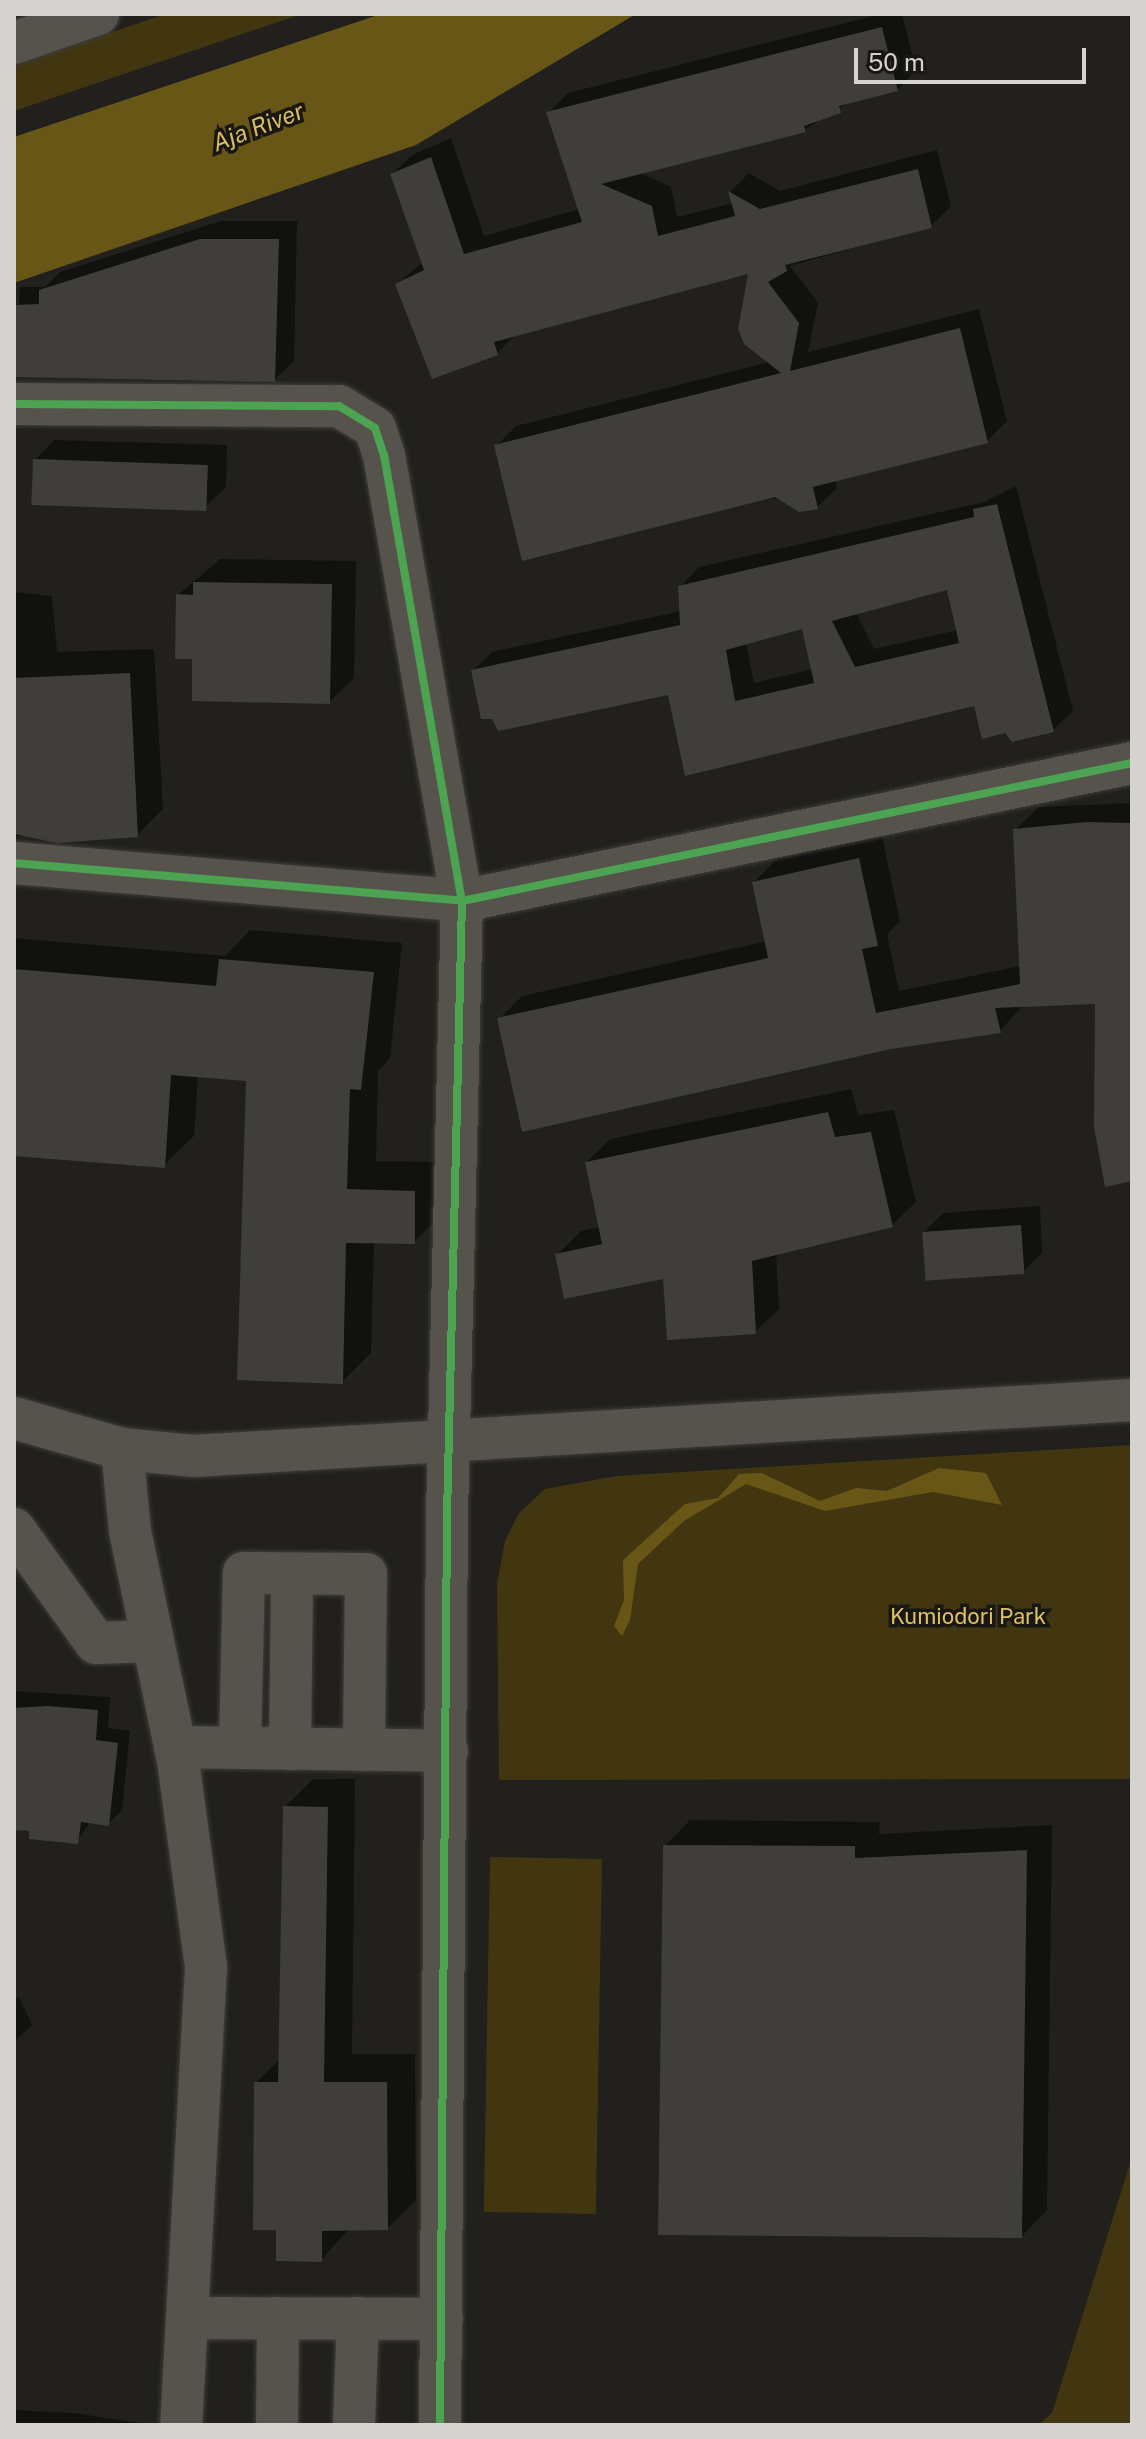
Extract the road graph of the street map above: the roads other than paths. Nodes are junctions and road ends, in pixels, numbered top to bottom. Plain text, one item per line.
1 (98, 14) edge
2 (14, 43) edge
3 (14, 404) edge
4 (1132, 763) edge
5 (14, 863) edge
6 (462, 901) junction
7 (1132, 1400) edge
8 (14, 1418) edge
9 (450, 1442) junction
10 (122, 1449) junction
11 (14, 1529) edge
12 (292, 1574) junction
13 (152, 1641) junction
14 (175, 1747) junction
15 (240, 1747) junction
16 (290, 1749) junction
17 (364, 1750) junction
18 (447, 1751) junction
19 (189, 2318) junction
20 (278, 2318) junction
21 (358, 2318) junction
22 (442, 2319) junction
23 (181, 2425) edge
24 (277, 2425) edge
25 (354, 2425) edge
26 (440, 2425) edge

1 - 2 street
3 - 6 street
4 - 6 street
5 - 6 street
6 - 9 street
7 - 9 street
8 - 10 street
9 - 10 street
9 - 18 street
10 - 13 street
11 - 13 street
12 - 15 street
12 - 16 street
12 - 17 street
13 - 14 street
14 - 15 street
14 - 19 street
15 - 16 street
16 - 17 street
17 - 18 street
18 - 22 street
19 - 20 street
19 - 23 street
20 - 21 street
20 - 24 street
21 - 22 street
21 - 25 street
22 - 26 street

